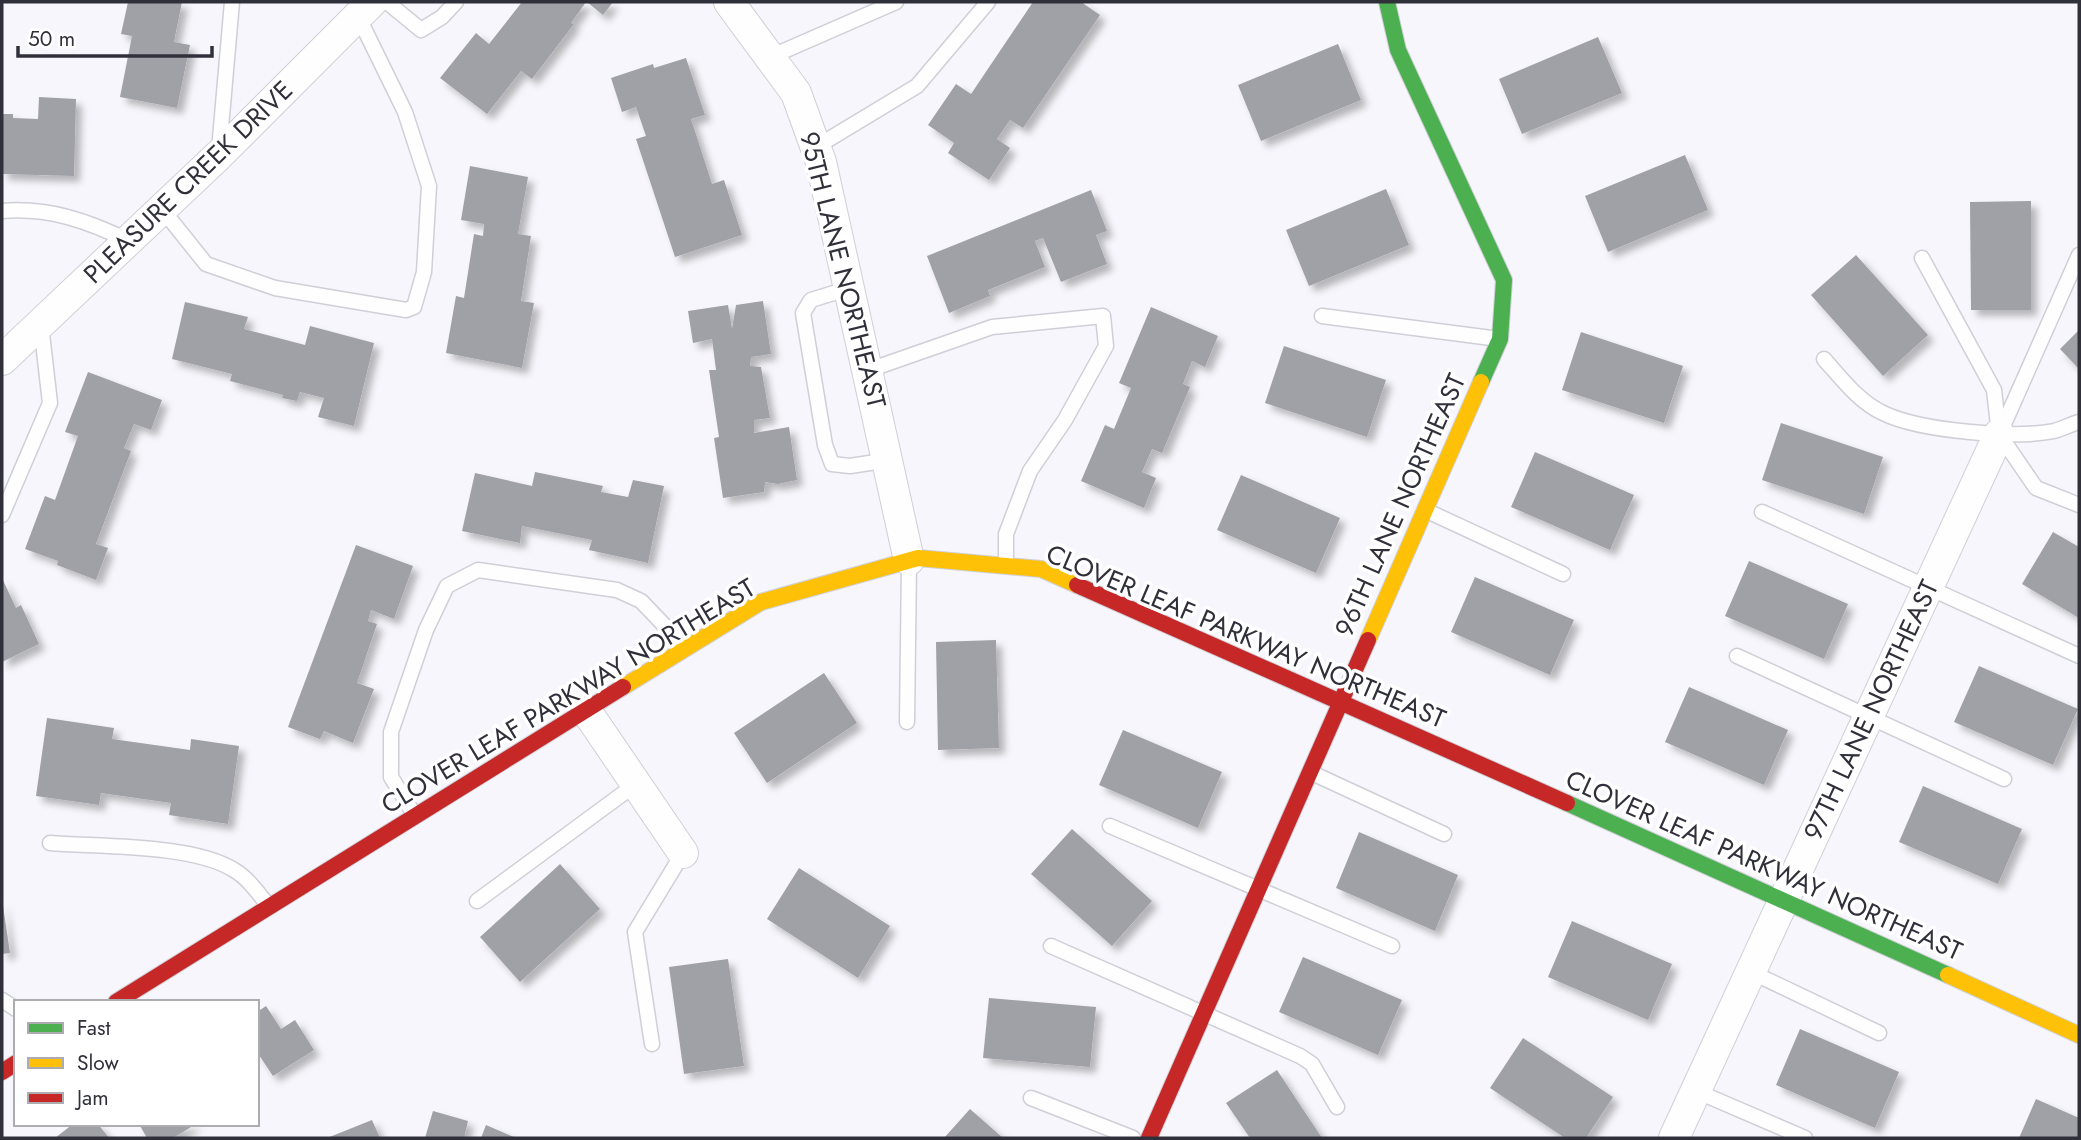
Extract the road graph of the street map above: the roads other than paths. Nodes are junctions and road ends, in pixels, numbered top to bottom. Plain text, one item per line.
1 (232, 2) edge
2 (387, 2) edge
3 (456, 2) edge
4 (729, 2) edge
5 (895, 2) edge
6 (988, 2) edge
7 (1387, 2) edge
8 (365, 9) edge
9 (770, 57) junction
10 (816, 147) junction
11 (219, 155) junction
12 (162, 209) junction
13 (2, 211) edge
14 (129, 241) junction
15 (2079, 255) edge
16 (1922, 258) dead end
17 (850, 288) junction
18 (1322, 316) dead end
19 (41, 324) junction
20 (1500, 339) junction
21 (1824, 359) dead end
22 (2, 360) edge
23 (869, 370) junction
24 (2079, 422) edge
25 (1999, 434) junction
26 (889, 460) junction
27 (2079, 505) edge
28 (1425, 510) junction
29 (1762, 512) dead end
30 (2, 515) edge
31 (909, 560) junction
32 (1006, 566) junction
33 (1563, 575) dead end
34 (1927, 589) junction
35 (687, 649) junction
36 (1737, 656) dead end
37 (2079, 656) edge
38 (1340, 702) junction
39 (587, 712) junction
40 (1869, 716) junction
41 (907, 722) dead end
42 (1310, 772) junction
43 (2004, 779) dead end
44 (636, 784) junction
45 (415, 817) junction
46 (1110, 826) dead end
47 (1444, 834) dead end
48 (50, 843) dead end
49 (683, 853) joint
50 (1256, 890) junction
51 (1784, 900) junction
52 (477, 901) dead end
53 (269, 906) junction
54 (1051, 946) dead end
55 (1392, 946) dead end
56 (1751, 972) junction
57 (119, 1000) edge
58 (1204, 1013) junction
59 (1879, 1033) dead end
60 (2079, 1035) edge
61 (652, 1044) dead end
62 (1696, 1091) junction
63 (1031, 1098) dead end
64 (1337, 1107) dead end
65 (1133, 1138) edge
66 (1149, 1138) edge
67 (1674, 1138) edge
68 (1805, 1138) edge

1 - 11 lane
2 - 3 lane
4 - 9 street, 95TH LANE NORTHEAST
5 - 9 lane
6 - 10 lane
7 - 20 street, 96TH LANE NORTHEAST
8 - 11 street, PLEASURE CREEK DRIVE
8 - 12 lane
9 - 10 street, 95TH LANE NORTHEAST
10 - 17 street, 95TH LANE NORTHEAST
11 - 12 street, PLEASURE CREEK DRIVE
12 - 14 street, PLEASURE CREEK DRIVE
13 - 14 lane
14 - 19 street, PLEASURE CREEK DRIVE
15 - 25 lane
16 - 25 lane
17 - 23 street, 95TH LANE NORTHEAST
17 - 26 lane
18 - 20 lane
19 - 22 street, PLEASURE CREEK DRIVE
19 - 30 lane
20 - 28 street, 96TH LANE NORTHEAST
21 - 25 lane
23 - 26 street, 95TH LANE NORTHEAST
23 - 32 lane
24 - 25 lane
25 - 27 lane
25 - 34 street, 97TH LANE NORTHEAST
26 - 31 street, 95TH LANE NORTHEAST
28 - 33 lane
28 - 38 street, 96TH LANE NORTHEAST
29 - 34 lane
31 - 32 street, CLOVER LEAF PARKWAY NORTHEAST
31 - 35 street, CLOVER LEAF PARKWAY NORTHEAST
31 - 41 lane
32 - 38 street, CLOVER LEAF PARKWAY NORTHEAST
34 - 37 lane
34 - 40 street, 97TH LANE NORTHEAST
35 - 39 street, CLOVER LEAF PARKWAY NORTHEAST
35 - 45 lane
36 - 40 lane
38 - 42 street, 96TH LANE NORTHEAST
38 - 51 street, CLOVER LEAF PARKWAY NORTHEAST
39 - 44 street
39 - 45 street, CLOVER LEAF PARKWAY NORTHEAST
40 - 43 lane
40 - 51 street, 97TH LANE NORTHEAST
42 - 47 lane
42 - 50 street, 96TH LANE NORTHEAST
44 - 49 street
44 - 52 lane
45 - 53 street, CLOVER LEAF PARKWAY NORTHEAST
46 - 50 lane
48 - 53 lane
49 - 61 lane
50 - 55 lane
50 - 58 street, 96TH LANE NORTHEAST
51 - 56 street, 97TH LANE NORTHEAST
51 - 60 street, CLOVER LEAF PARKWAY NORTHEAST
53 - 57 street, CLOVER LEAF PARKWAY NORTHEAST
54 - 58 lane
56 - 59 lane
56 - 62 street, 97TH LANE NORTHEAST
58 - 64 lane
58 - 66 street, 96TH LANE NORTHEAST
62 - 67 street, 97TH LANE NORTHEAST
62 - 68 lane
63 - 65 lane

